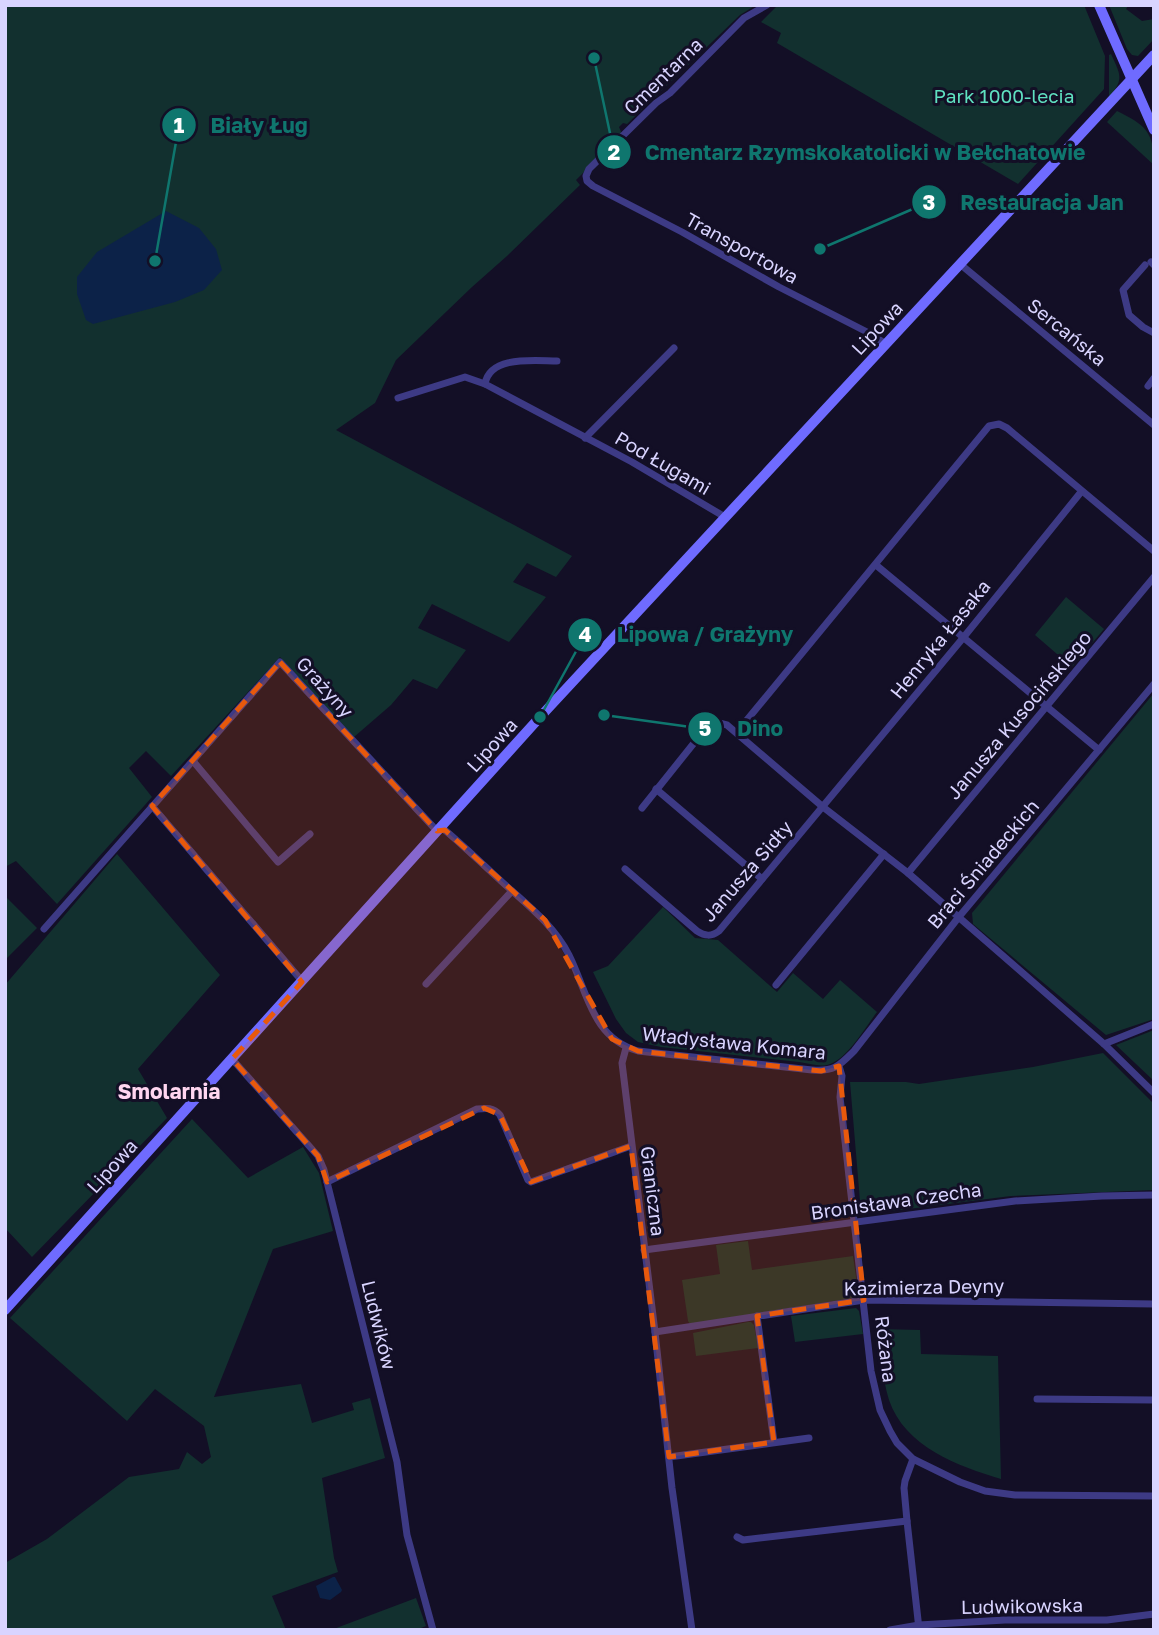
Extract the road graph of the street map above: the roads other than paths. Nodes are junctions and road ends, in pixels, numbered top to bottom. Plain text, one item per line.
1 (767, 5) edge
2 (1099, 5) edge
3 (1154, 55) edge
4 (1131, 79) junction
5 (1154, 130) edge
6 (586, 176) joint
7 (960, 264) junction
8 (1150, 264) edge
9 (1154, 333) edge
10 (886, 344) junction
11 (674, 348) dead end
12 (557, 361) dead end
13 (1154, 378) edge
14 (485, 384) junction
15 (1148, 386) dead end
16 (398, 398) dead end
17 (1154, 425) edge
18 (585, 438) junction
19 (1081, 492) junction
20 (725, 517) junction
21 (1154, 551) edge
22 (876, 565) junction
23 (1154, 577) edge
24 (963, 638) junction
25 (1154, 684) edge
26 (1048, 706) junction
27 (737, 732) junction
28 (1098, 750) junction
29 (193, 761) junction
30 (656, 789) junction
31 (152, 806) junction
32 (823, 807) junction
33 (642, 808) dead end
34 (439, 829) junction
35 (310, 834) dead end
36 (884, 854) junction
37 (625, 869) dead end
38 (908, 873) junction
39 (762, 879) junction
40 (512, 891) junction
41 (958, 918) junction
42 (44, 929) dead end
43 (302, 981) junction
44 (426, 984) dead end
45 (776, 985) dead end
46 (1154, 1024) edge
47 (1104, 1044) junction
48 (626, 1048) junction
49 (232, 1059) junction
50 (839, 1066) junction
51 (1154, 1093) edge
52 (631, 1146) junction
53 (327, 1182) junction
54 (1154, 1195) edge
55 (854, 1222) junction
56 (644, 1250) junction
57 (864, 1300) junction
58 (1154, 1304) edge
59 (5, 1310) edge
60 (757, 1316) junction
61 (655, 1332) junction
62 (1037, 1399) dead end
63 (1154, 1400) edge
64 (809, 1438) dead end
65 (774, 1442) junction
66 (669, 1457) junction
67 (913, 1459) junction
68 (1154, 1496) edge
69 (906, 1521) junction
70 (737, 1538) dead end
71 (1154, 1614) edge
72 (1107, 1620) junction
73 (919, 1628) edge
74 (1108, 1629) edge
75 (433, 1630) edge
76 (692, 1630) edge
77 (890, 1630) edge

1 - 6 street, Cmentarna
2 - 4 main road
3 - 4 main road, Lipowa
4 - 5 main road
4 - 7 main road, Lipowa
6 - 10 street, Transportowa
7 - 10 main road, Lipowa
7 - 17 street, Sercańska
8 - 9 street
10 - 20 main road, Lipowa
11 - 18 street, Pod Ługami
12 - 14 street
13 - 15 street
14 - 16 street, Pod Ługami
14 - 18 street, Pod Ługami
18 - 20 street, Pod Ługami
19 - 21 street
19 - 22 street
19 - 24 street, Henryka Łasaka
20 - 34 main road, Lipowa
22 - 24 street
22 - 27 street
23 - 26 street, Janusza Kusocińskiego
24 - 26 street
24 - 32 street, Henryka Łasaka
25 - 28 street, Braci Śniadeckich
26 - 28 street
26 - 38 street, Janusza Kusocińskiego
27 - 30 street
27 - 32 street
28 - 41 street, Braci Śniadeckich
29 - 31 street, Grażyny
29 - 34 street, Grażyny
29 - 35 street
30 - 33 street
30 - 39 street
31 - 42 street, Grażyny
31 - 43 street
32 - 36 street
32 - 39 street, Janusza Sidły
34 - 40 street
34 - 43 main road, Lipowa
36 - 38 street
36 - 45 street
37 - 39 street, Janusza Sidły
38 - 41 street
40 - 44 street
40 - 48 street
41 - 47 street
41 - 50 street, Braci Śniadeckich
43 - 49 main road, Lipowa
46 - 47 street
47 - 51 street
48 - 50 street, Władysława Komara
48 - 52 street, Graniczna
49 - 53 street, Ludwików
49 - 59 main road, Lipowa
50 - 55 street, Różana
52 - 53 street
52 - 56 street, Graniczna
53 - 75 street, Ludwików
54 - 55 street, Bronisława Czecha
55 - 56 street, Bronisława Czecha
55 - 57 street, Różana
56 - 61 street, Graniczna
57 - 58 street, Kazimierza Deyny
57 - 60 street, Kazimierza Deyny
57 - 67 street, Różana
60 - 61 street, Kazimierza Deyny
60 - 65 street
61 - 66 street, Graniczna
62 - 63 street
64 - 65 street
65 - 66 street
66 - 76 street, Graniczna
67 - 68 street, Różana
67 - 69 street
69 - 70 street
69 - 73 street
71 - 72 street, Ludwikowska
72 - 73 street, Ludwikowska
72 - 74 street
73 - 77 street, Ludwikowska

